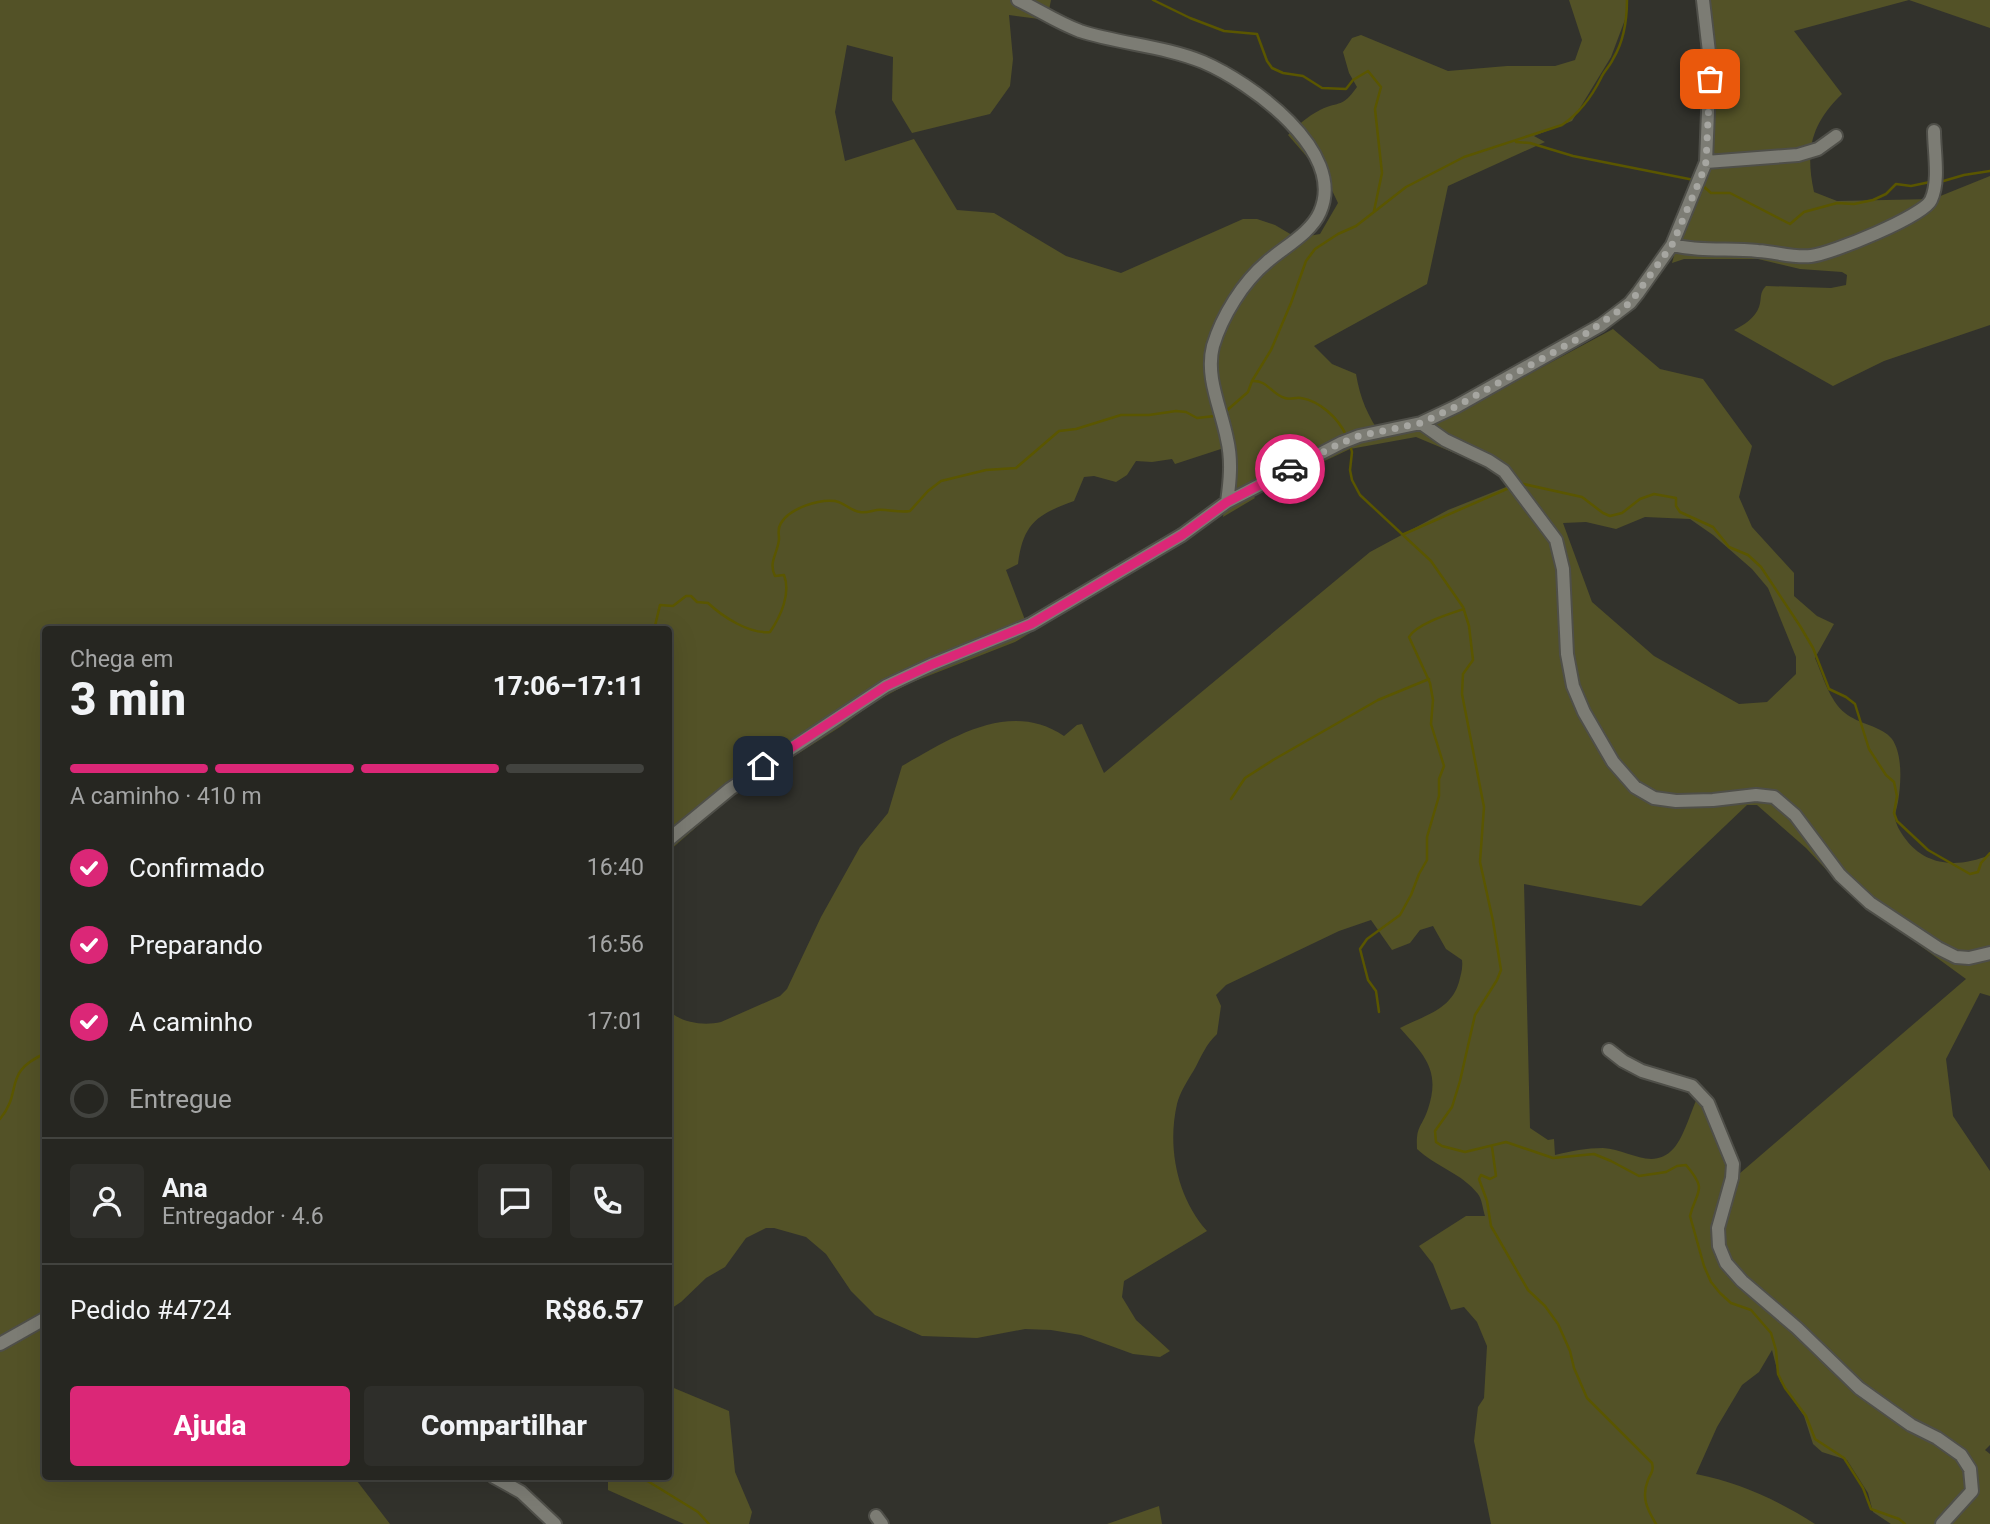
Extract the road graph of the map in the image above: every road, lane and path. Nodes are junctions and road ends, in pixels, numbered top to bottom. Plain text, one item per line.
1 (1018, 0) edge
2 (1703, 0) edge
3 (1934, 131) dead end
4 (1836, 136) dead end
5 (1706, 162) junction
6 (1672, 245) junction
7 (1421, 423) junction
8 (1227, 502) junction
9 (672, 837) edge
10 (1990, 953) edge
11 (1609, 1050) dead end
12 (42, 1320) edge
13 (0, 1344) edge
14 (499, 1480) edge
15 (555, 1524) edge
16 (1942, 1524) edge

1 - 8 street
2 - 5 street
3 - 6 street
4 - 5 street
5 - 6 street
6 - 7 street
7 - 8 street
7 - 10 street
8 - 9 street
11 - 16 street
12 - 13 street
14 - 15 street

